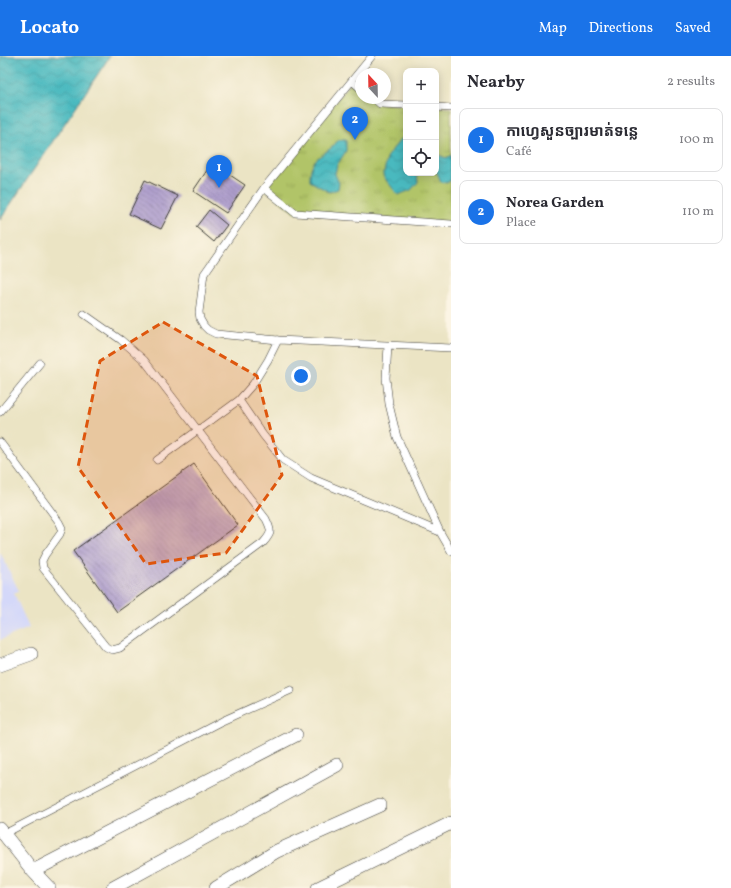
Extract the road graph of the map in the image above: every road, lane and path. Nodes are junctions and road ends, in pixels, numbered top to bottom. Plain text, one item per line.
1 (372, 56) edge
2 (352, 81) junction
3 (355, 84) edge
4 (380, 104) edge
5 (403, 105) edge
6 (439, 107) edge
7 (451, 108) edge
8 (264, 188) junction
9 (451, 224) edge
10 (84, 314) dead end
11 (278, 340) junction
12 (388, 346) junction
13 (451, 348) edge
14 (40, 363) dead end
15 (239, 400) junction
16 (0, 412) edge
17 (198, 430) junction
18 (0, 442) edge
19 (157, 460) dead end
20 (440, 532) junction
21 (451, 551) edge
22 (31, 654) dead end
23 (0, 665) edge
24 (291, 690) dead end
25 (296, 735) dead end
26 (337, 765) dead end
27 (380, 805) dead end
28 (451, 823) edge
29 (2, 831) edge
30 (33, 871) junction
31 (49, 888) edge
32 (113, 888) edge
33 (216, 888) edge
34 (318, 888) edge

1 - 2 lane
2 - 3 lane
2 - 8 lane
4 - 5 lane
6 - 7 lane
8 - 9 lane
8 - 11 lane
10 - 17 lane
11 - 12 lane
11 - 15 lane
12 - 13 lane
12 - 20 lane
14 - 16 lane
15 - 17 lane
15 - 20 lane
17 - 18 lane
17 - 19 lane
20 - 21 lane
22 - 23 street
24 - 29 lane
25 - 30 street
26 - 32 street
27 - 33 street
28 - 34 street
29 - 30 street
30 - 31 street

